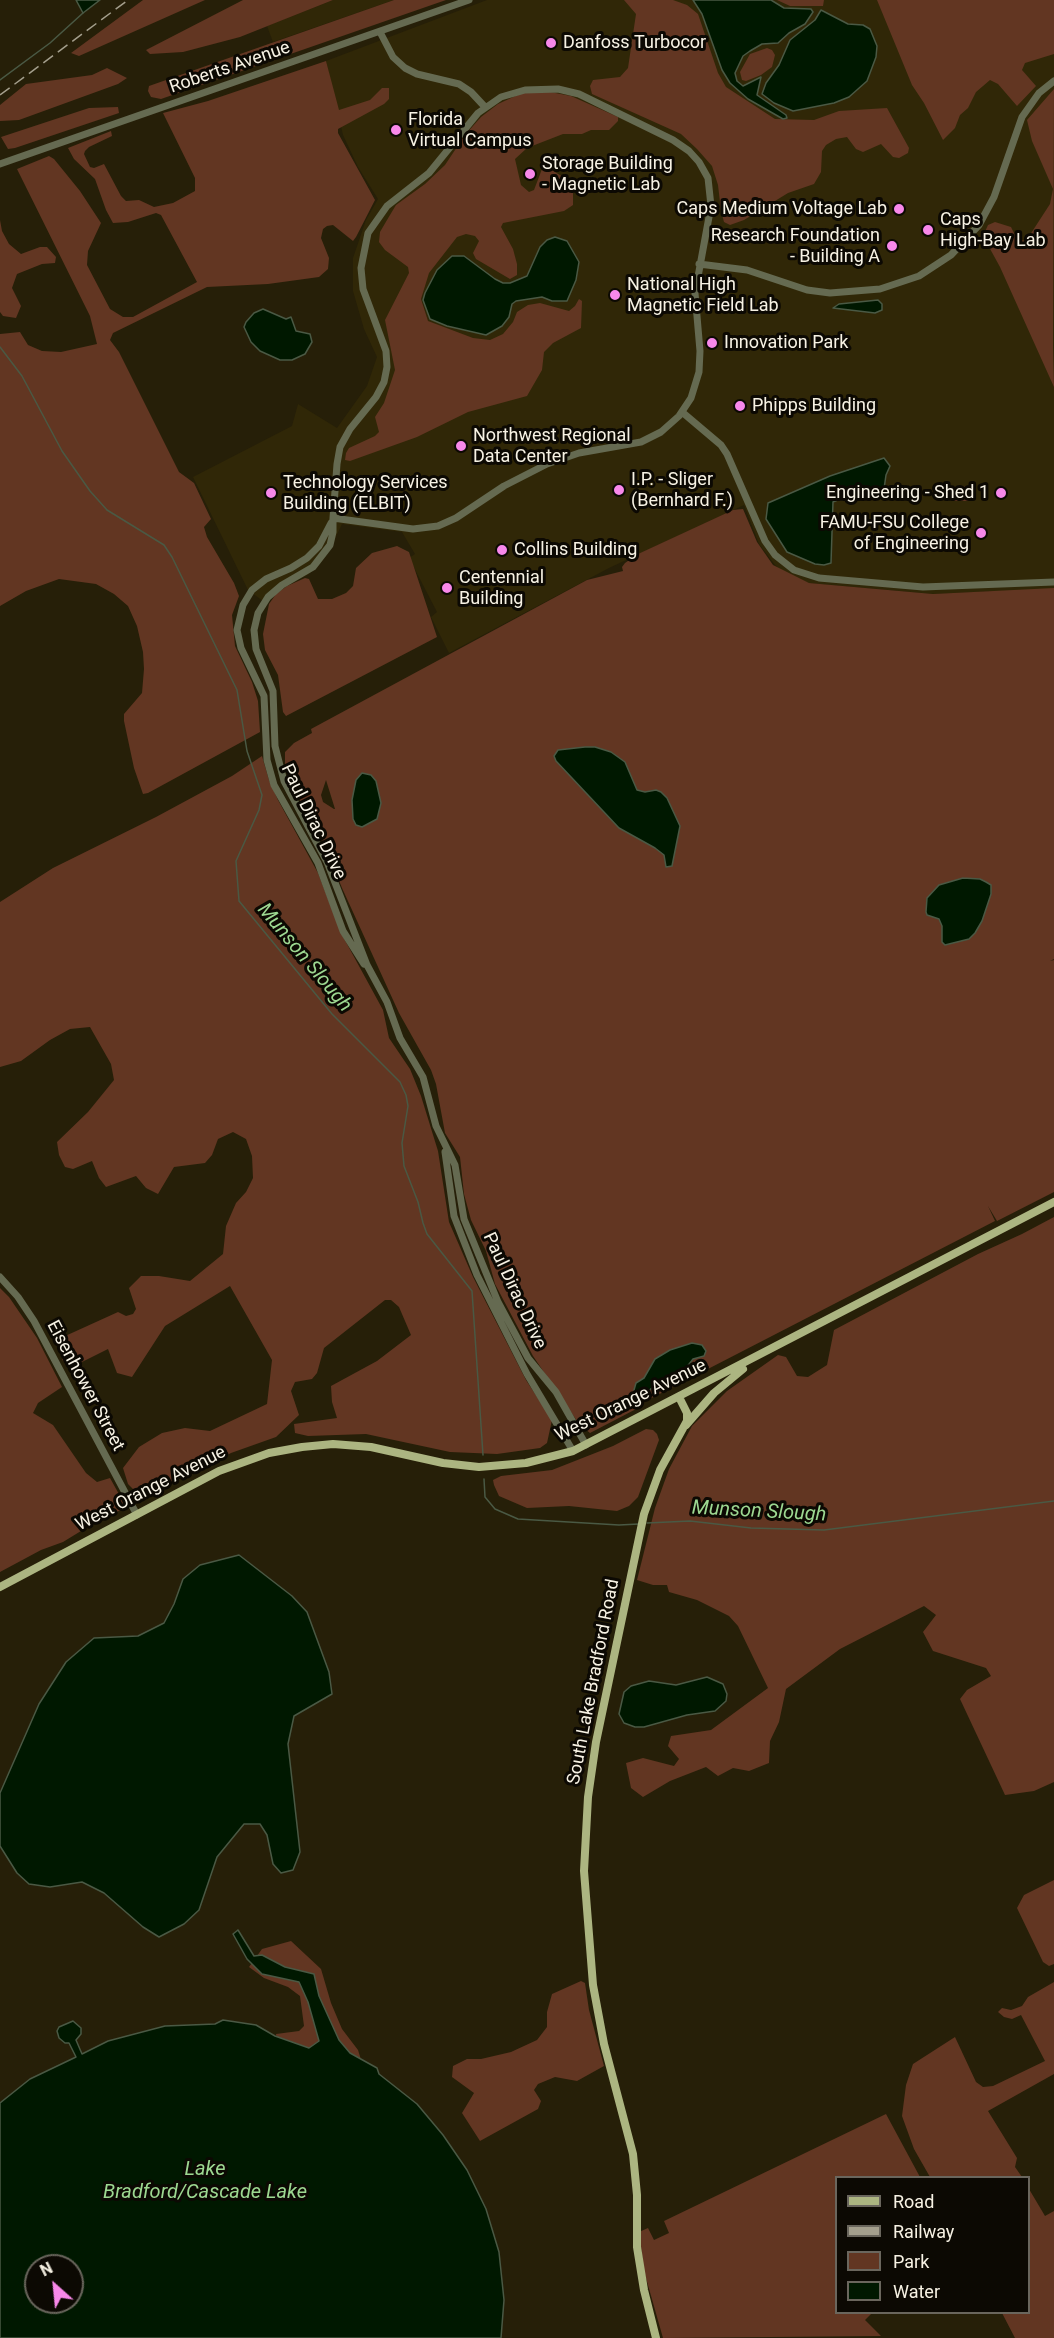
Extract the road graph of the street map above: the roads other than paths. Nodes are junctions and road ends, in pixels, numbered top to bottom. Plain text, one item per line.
1 (469, 0) edge
2 (380, 32) junction
3 (1054, 81) edge
4 (485, 107) junction
5 (0, 164) edge
6 (699, 264) junction
7 (682, 412) junction
8 (333, 518) junction
9 (1054, 582) edge
10 (257, 586) junction
11 (268, 597) junction
12 (370, 972) junction
13 (441, 1138) junction
14 (1054, 1203) edge
15 (0, 1277) edge
16 (765, 1352) junction
17 (679, 1397) junction
18 (684, 1427) junction
19 (586, 1445) junction
20 (573, 1451) junction
21 (137, 1515) junction
22 (0, 1587) edge
23 (656, 2338) edge

1 - 2 street, Roberts Avenue
2 - 4 street
2 - 5 street, Roberts Avenue
3 - 6 street
4 - 6 street
4 - 8 street
6 - 7 street
7 - 8 street
7 - 9 street
8 - 10 street, Paul Dirac Drive
8 - 11 street
10 - 11 street
10 - 12 street, Paul Dirac Drive
11 - 12 street, Paul Dirac Drive
12 - 13 street, Paul Dirac Drive
13 - 19 street, Paul Dirac Drive
13 - 20 street, Paul Dirac Drive
14 - 16 main road, West Orange Avenue
15 - 21 street, Eisenhower Street
16 - 17 main road, West Orange Avenue
16 - 18 main road, South Lake Bradford Road
17 - 18 main road
17 - 19 main road, West Orange Avenue
18 - 23 main road, South Lake Bradford Road
19 - 20 main road, West Orange Avenue
20 - 21 main road, West Orange Avenue
21 - 22 main road, West Orange Avenue

